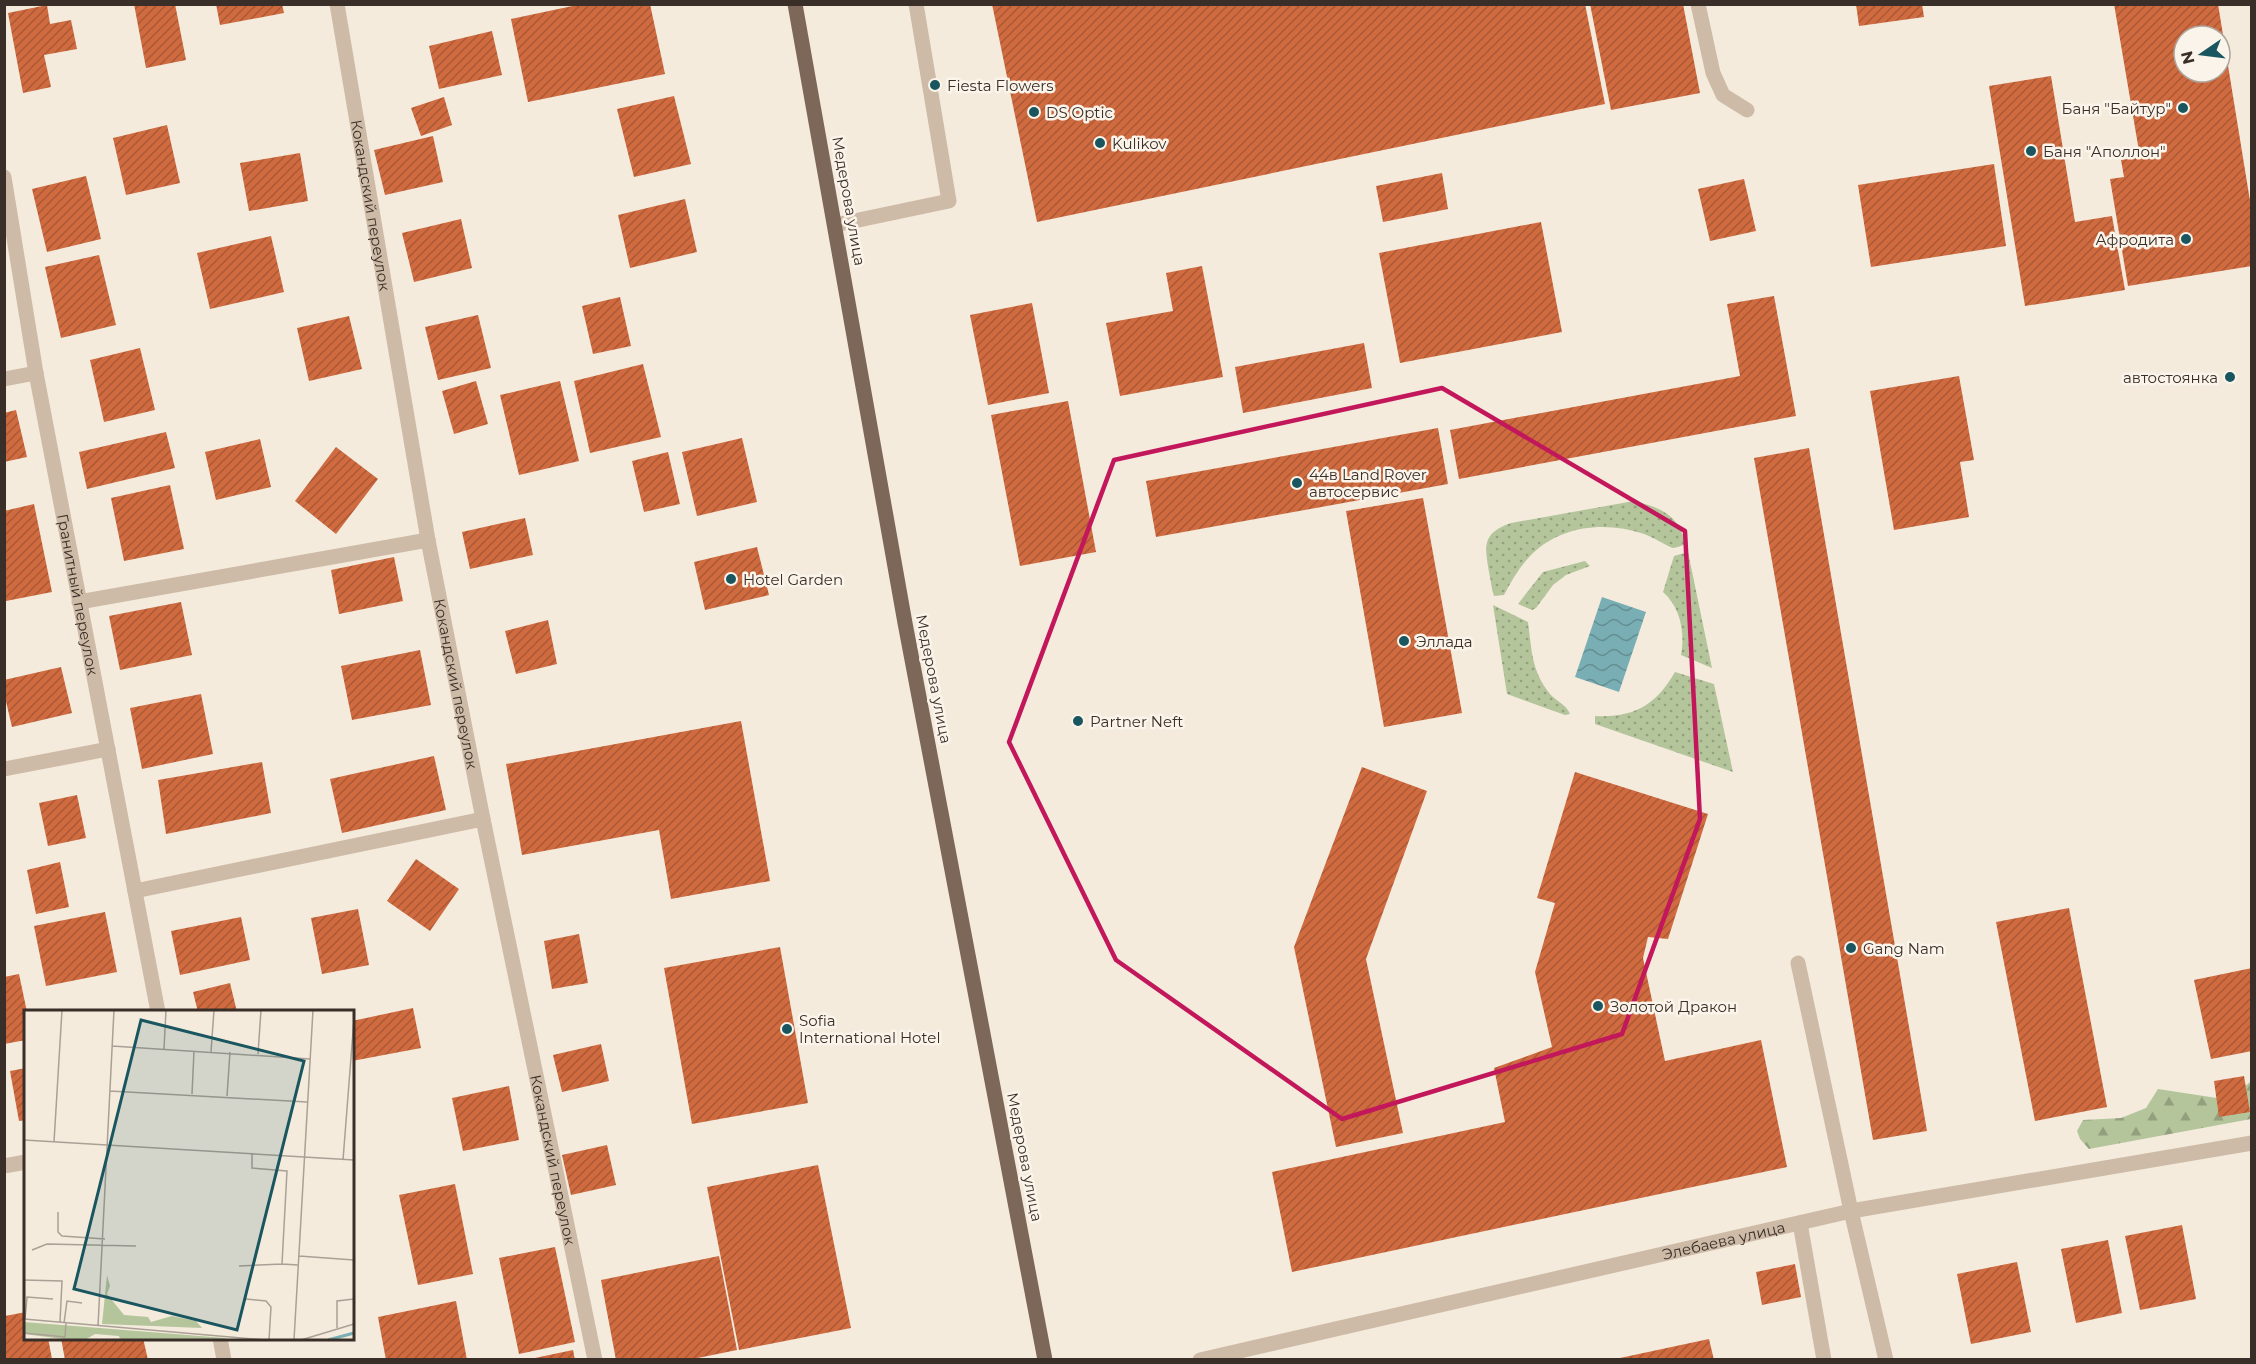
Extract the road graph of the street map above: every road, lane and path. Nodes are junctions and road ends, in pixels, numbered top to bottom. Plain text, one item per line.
1 (337, 4) edge
2 (795, 4) edge
3 (916, 4) edge
4 (1698, 4) edge
5 (1747, 110) dead end
6 (4, 177) edge
7 (835, 225) junction
8 (36, 373) junction
9 (4, 379) edge
10 (428, 540) junction
11 (79, 602) junction
12 (108, 749) junction
13 (4, 769) edge
14 (483, 819) junction
15 (135, 891) junction
16 (1798, 963) dead end
17 (158, 1010) edge
18 (2252, 1143) edge
19 (24, 1162) edge
20 (4, 1166) edge
21 (1851, 1211) junction
22 (1800, 1223) junction
23 (220, 1340) edge
24 (224, 1359) edge
25 (595, 1359) edge
26 (1045, 1359) edge
27 (1200, 1359) edge
28 (1824, 1359) edge
29 (1886, 1359) edge

1 - 10 street, Кокандский переулок
2 - 7 main road, Медерова улица
3 - 7 street
4 - 5 street
6 - 8 street, Гранитный переулок
7 - 26 main road, Медерова улица
8 - 9 street
8 - 11 street, Гранитный переулок
10 - 11 street
10 - 14 street, Кокандский переулок
11 - 12 street, Гранитный переулок
12 - 13 street
12 - 15 street, Гранитный переулок
14 - 15 street
14 - 25 street, Кокандский переулок
15 - 17 street, Гранитный переулок
16 - 21 street
18 - 21 street, Элебаева улица
19 - 20 street
21 - 22 street, Элебаева улица
21 - 29 street
22 - 27 street, Элебаева улица
22 - 28 street
23 - 24 street

